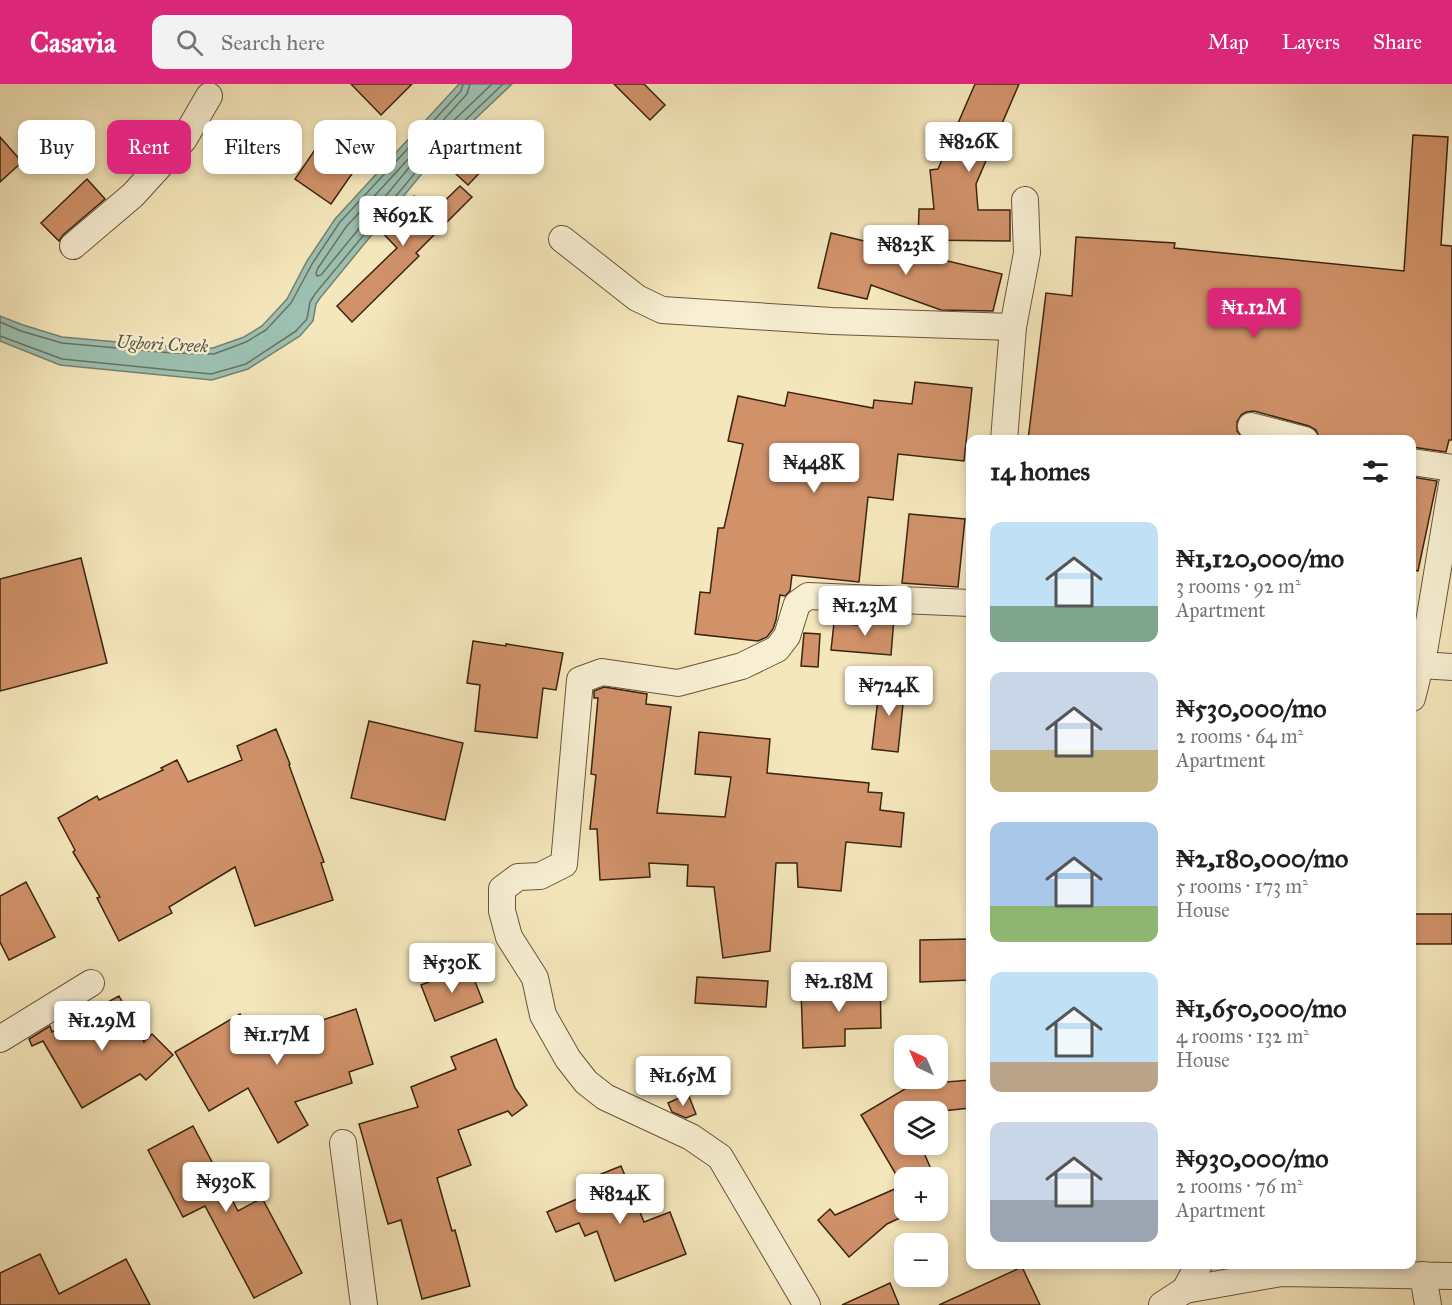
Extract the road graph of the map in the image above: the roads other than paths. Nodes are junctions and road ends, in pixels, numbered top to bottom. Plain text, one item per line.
1 (209, 88) edge
2 (1025, 200) dead end
3 (562, 239) dead end
4 (73, 246) dead end
5 (1013, 327) junction
6 (1251, 426) dead end
7 (1004, 435) edge
8 (1286, 435) edge
9 (1416, 463) edge
10 (1452, 468) edge
11 (1452, 484) edge
12 (966, 603) edge
13 (1419, 651) edge
14 (1452, 667) edge
15 (1416, 671) edge
16 (91, 982) dead end
17 (0, 1039) edge
18 (343, 1143) dead end
19 (1197, 1269) edge
20 (1423, 1275) junction
21 (1452, 1276) edge
22 (1185, 1290) junction
23 (364, 1305) edge
24 (807, 1305) edge
25 (1162, 1305) edge
26 (1428, 1305) edge

1 - 4 street
2 - 5 street
3 - 5 street
5 - 7 street
6 - 8 street
9 - 10 street
11 - 13 street
12 - 24 street
13 - 14 street
13 - 15 street
16 - 17 street
18 - 23 street
19 - 22 street
20 - 21 street
20 - 22 street
20 - 26 street
22 - 25 street

